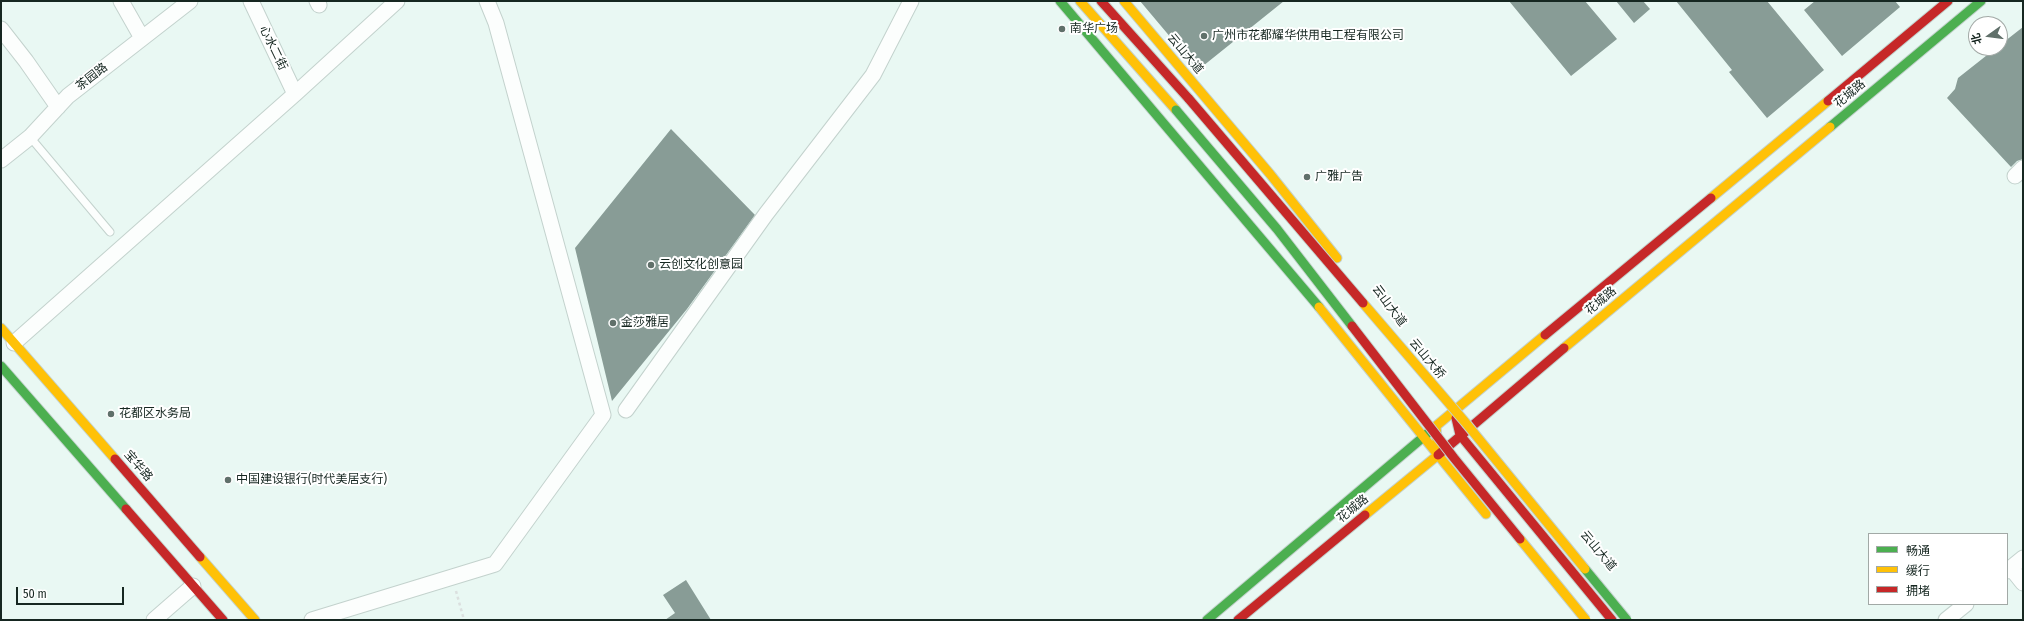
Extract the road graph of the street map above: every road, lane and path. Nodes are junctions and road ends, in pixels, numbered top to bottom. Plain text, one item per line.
1 (121, 1) edge
2 (189, 1) edge
3 (251, 1) edge
4 (397, 1) edge
5 (486, 1) edge
6 (911, 1) edge
7 (1060, 1) edge
8 (1080, 1) edge
9 (1101, 1) edge
10 (1124, 1) edge
11 (1948, 1) edge
12 (1980, 1) edge
13 (1, 29) edge
14 (142, 38) junction
15 (295, 94) junction
16 (58, 107) junction
17 (30, 137) junction
18 (1, 160) edge
19 (110, 232) dead end
20 (1, 328) edge
21 (14, 343) junction
22 (1360, 356) junction
23 (1, 366) edge
24 (626, 410) dead end
25 (1454, 411) junction
26 (1475, 422) junction
27 (1436, 426) junction
28 (1460, 435) junction
29 (1424, 436) junction
30 (1438, 455) junction
31 (1491, 519) dead end
32 (1510, 543) dead end
33 (2023, 558) edge
34 (2009, 570) edge
35 (2023, 583) edge
36 (193, 586) junction
37 (1577, 593) dead end
38 (1965, 605) edge
39 (1634, 614) dead end
40 (1253, 615) edge
41 (1609, 617) edge
42 (154, 620) edge
43 (222, 620) edge
44 (255, 620) edge
45 (312, 620) edge
46 (1207, 620) edge
47 (1238, 620) edge
48 (1586, 620) edge
49 (1627, 620) edge
50 (1946, 620) edge

1 - 14 street
2 - 14 street, 茶园路
3 - 15 street, 心水二街
4 - 15 street
5 - 45 street
6 - 24 street
7 - 22 main road
8 - 48 main road, bridge
9 - 49 main road, 云山大桥, bridge
10 - 25 main road, 云山大道
11 - 25 main road, 花城路
12 - 26 main road, 花城路
13 - 16 street
14 - 16 street, 茶园路
15 - 21 street
16 - 17 street, 茶园路
17 - 18 street, 茶园路
17 - 19 lane
20 - 21 main road, 宝华路
21 - 44 main road, 宝华路
22 - 27 main road
22 - 29 main road
23 - 36 main road
25 - 26 main road, 云山大道
25 - 27 main road, 花城路
25 - 28 main road
26 - 28 main road, 花城路
26 - 39 main road, 云山大道
27 - 28 main road
27 - 29 main road, 花城路
27 - 30 main road
28 - 30 main road, 花城路
28 - 41 main road
29 - 30 main road
29 - 46 main road, 花城路
30 - 31 main road
30 - 40 main road, 花城路
32 - 37 main road
33 - 34 street
34 - 35 street
36 - 42 street
36 - 43 main road
38 - 50 street
40 - 47 main road, 花城路

